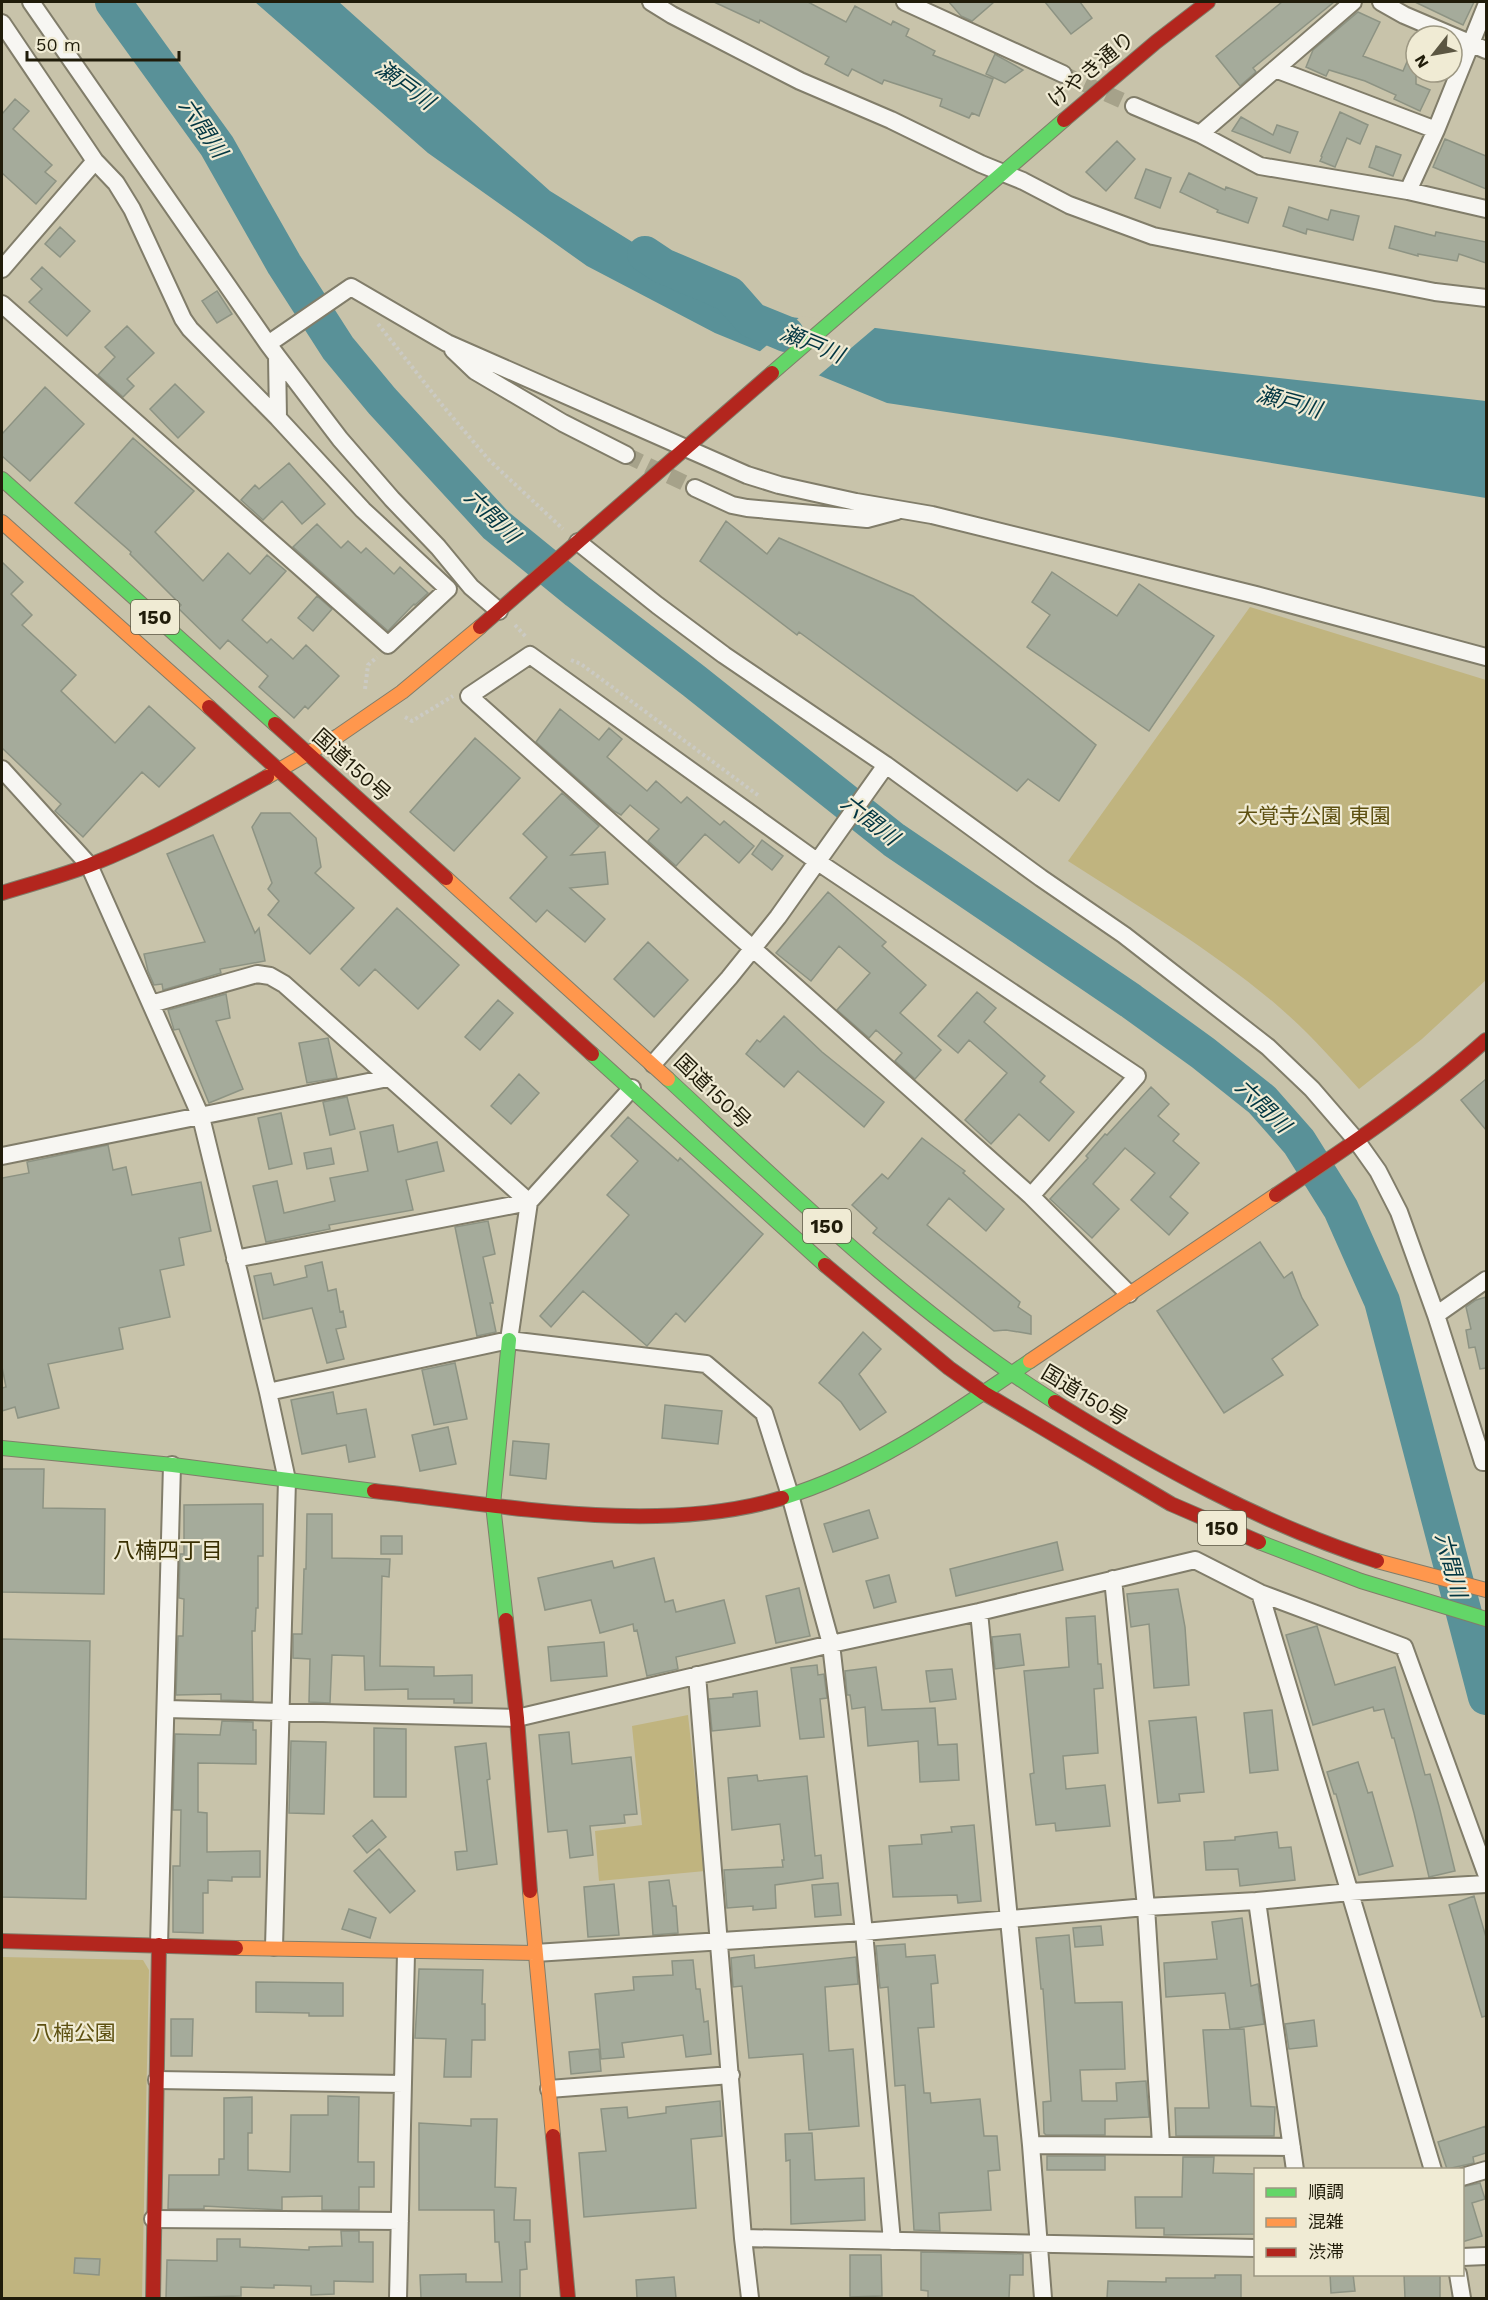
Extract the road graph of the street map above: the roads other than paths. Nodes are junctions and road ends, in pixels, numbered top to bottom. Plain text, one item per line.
1 (31, 2) edge
2 (651, 2) edge
3 (905, 2) edge
4 (944, 2) edge
5 (1208, 2) edge
6 (1353, 2) edge
7 (1381, 2) edge
8 (1486, 6) edge
9 (931, 14) junction
10 (2, 24) edge
11 (1470, 43) junction
12 (1486, 50) edge
13 (1275, 69) junction
14 (1063, 74) tunnel mouth
15 (1134, 106) tunnel mouth
16 (1436, 130) junction
17 (1200, 134) junction
18 (95, 161) junction
19 (998, 175) junction
20 (1408, 191) junction
21 (1486, 210) edge
22 (2, 269) edge
23 (1486, 298) edge
24 (2, 304) edge
25 (447, 343) junction
26 (272, 347) junction
27 (278, 418) junction
28 (689, 445) junction
29 (627, 454) tunnel mouth
30 (2, 479) edge
31 (695, 488) tunnel mouth
32 (900, 509) junction
33 (2, 522) edge
34 (575, 545) junction
35 (501, 609) junction
36 (1486, 657) edge
37 (308, 754) junction
38 (2, 769) edge
39 (883, 769) junction
40 (279, 770) junction
41 (818, 862) junction
42 (89, 865) junction
43 (2, 893) edge
44 (754, 948) junction
45 (151, 1004) junction
46 (1486, 1040) edge
47 (653, 1064) junction
48 (388, 1078) junction
49 (632, 1088) junction
50 (201, 1117) junction
51 (1351, 1144) junction
52 (2, 1156) edge
53 (1031, 1196) junction
54 (529, 1202) junction
55 (235, 1259) junction
56 (1486, 1280) edge
57 (1130, 1294) junction
58 (1436, 1315) junction
59 (509, 1340) junction
60 (1012, 1375) junction
61 (268, 1392) junction
62 (984, 1393) junction
63 (2, 1448) edge
64 (1486, 1462) edge
65 (172, 1465) junction
66 (287, 1480) junction
67 (790, 1495) junction
68 (493, 1505) junction
69 (1113, 1579) junction
70 (1486, 1590) edge
71 (1260, 1593) junction
72 (979, 1612) junction
73 (1486, 1619) edge
74 (831, 1644) junction
75 (697, 1675) junction
76 (166, 1709) junction
77 (281, 1714) junction
78 (517, 1718) junction
79 (1486, 1873) edge
80 (1486, 1884) edge
81 (1350, 1892) junction
82 (1257, 1900) junction
83 (1146, 1907) junction
84 (1008, 1920) junction
85 (864, 1932) junction
86 (2, 1941) edge
87 (720, 1941) junction
88 (159, 1945) junction
89 (274, 1947) junction
90 (406, 1953) junction
91 (535, 1953) junction
92 (731, 2075) junction
93 (157, 2080) junction
94 (403, 2084) junction
95 (549, 2089) junction
96 (1031, 2145) junction
97 (1161, 2145) junction
98 (1292, 2147) junction
99 (1295, 2168) edge
100 (1433, 2168) edge
101 (1486, 2170) edge
102 (1464, 2176) edge
103 (153, 2219) junction
104 (400, 2221) junction
105 (743, 2238) junction
106 (892, 2241) junction
107 (1040, 2243) junction
108 (1254, 2248) edge
109 (1486, 2256) edge
110 (1464, 2257) edge
111 (1458, 2276) edge
112 (153, 2298) edge
113 (398, 2298) edge
114 (568, 2298) edge
115 (750, 2298) edge
116 (1043, 2298) edge
117 (1462, 2298) edge

1 - 26 street
2 - 19 street
3 - 9 street
4 - 9 street
5 - 19 main road, けやき通り
6 - 13 street
7 - 11 street
8 - 11 street
9 - 14 street
10 - 18 street
11 - 12 street
11 - 16 street
13 - 16 street
13 - 17 street
15 - 17 street
16 - 20 street
17 - 20 street
18 - 22 street
18 - 27 street
19 - 23 street
19 - 28 main road, けやき通り
20 - 21 street
24 - 27 street
25 - 26 street
25 - 28 street
25 - 29 street
26 - 27 street
26 - 35 street
28 - 32 street
28 - 34 main road, けやき通り
30 - 37 main road, 国道150号 / 150
31 - 32 street
32 - 36 street
33 - 40 main road, 150
34 - 35 main road, けやき通り
34 - 39 street
35 - 37 main road, けやき通り
37 - 40 main road, けやき通り
37 - 47 main road, 国道150号 / 150
38 - 42 street
39 - 41 street
39 - 51 street
40 - 42 main road, けやき通り
40 - 49 main road, 150
41 - 44 street
41 - 44 street
41 - 53 street
42 - 43 main road, けやき通り
42 - 45 street
44 - 47 street
44 - 53 street
45 - 48 street
45 - 50 street
46 - 51 main road
47 - 60 main road, 国道150号 / 150
48 - 50 street
48 - 54 street
49 - 54 street
49 - 62 main road, 150
50 - 52 street
50 - 55 street
51 - 57 main road
51 - 58 street
53 - 57 street
54 - 55 street
54 - 59 street
55 - 61 street
56 - 58 street
57 - 60 main road
58 - 64 street
59 - 61 street
59 - 67 street
59 - 68 main road
60 - 62 main road
60 - 70 main road, 国道150号 / 150
61 - 66 street
62 - 67 main road
62 - 73 main road, 150
63 - 65 main road
65 - 66 main road
65 - 76 street
66 - 68 main road
66 - 77 street
67 - 68 main road
67 - 74 street
68 - 78 main road
69 - 71 street
69 - 72 street
69 - 83 street
71 - 79 street
71 - 81 street
72 - 74 street
72 - 84 street
74 - 75 street
74 - 85 street
75 - 78 street
75 - 87 street
76 - 77 street
76 - 88 street
77 - 78 street
77 - 89 street
78 - 91 main road
80 - 81 street
81 - 82 street
81 - 100 street
82 - 83 street
82 - 98 street
83 - 84 street
83 - 97 street
84 - 85 street
84 - 96 street
85 - 87 street
85 - 106 street
86 - 88 main road
87 - 91 street
87 - 92 street
88 - 89 main road
88 - 93 main road
89 - 90 main road
90 - 91 main road
90 - 94 street
91 - 95 main road
92 - 95 street
92 - 105 street
93 - 94 street
93 - 103 main road
94 - 104 street
95 - 114 main road
96 - 97 street
96 - 107 street
97 - 98 street
98 - 99 street
101 - 102 street
103 - 104 street
103 - 112 main road
104 - 113 street
105 - 106 street
105 - 115 street
106 - 107 street
107 - 108 street
107 - 116 street
109 - 110 street
111 - 117 street

